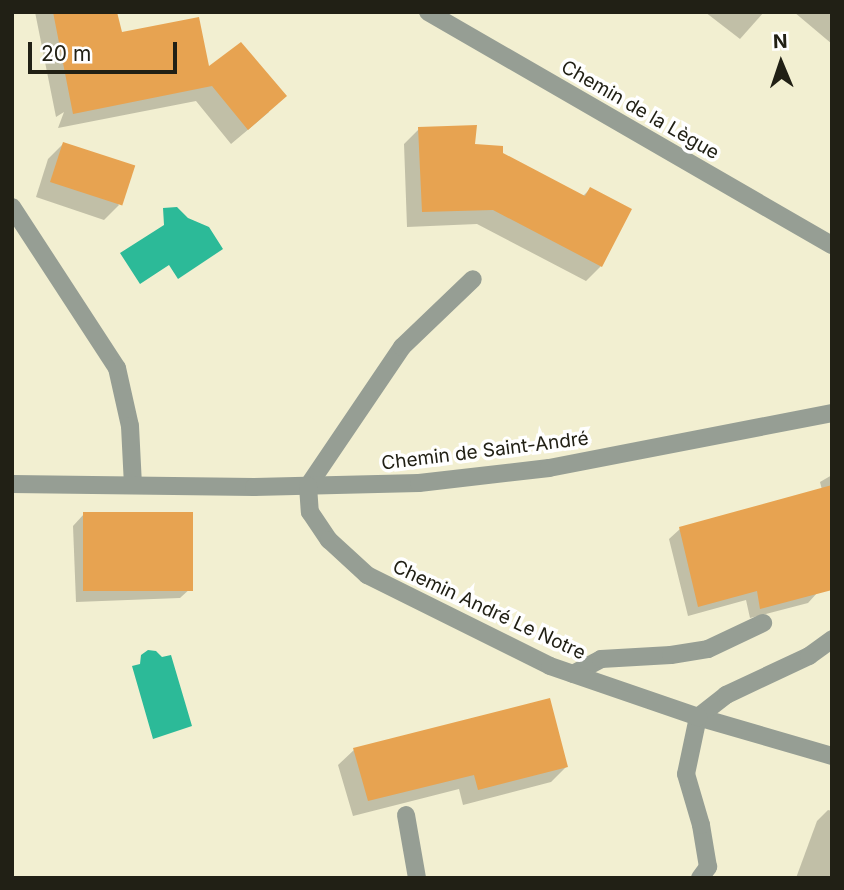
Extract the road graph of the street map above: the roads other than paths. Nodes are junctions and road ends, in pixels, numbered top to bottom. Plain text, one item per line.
1 (428, 12) edge
2 (12, 207) edge
3 (832, 245) edge
4 (473, 279) dead end
5 (832, 413) edge
6 (12, 484) edge
7 (132, 485) junction
8 (308, 486) junction
9 (763, 623) dead end
10 (832, 639) edge
11 (573, 674) junction
12 (698, 717) junction
13 (832, 756) edge
14 (406, 815) dead end
15 (417, 878) edge
16 (700, 878) edge

1 - 3 street, Chemin de la Lègue
2 - 7 street
4 - 8 street
5 - 8 street, Chemin de Saint-André
6 - 7 street, Chemin de Saint-André
7 - 8 street, Chemin de Saint-André
8 - 11 street, Chemin André Le Notre
9 - 11 street
10 - 12 street
11 - 12 street, Chemin André Le Notre
12 - 13 street, Chemin André Le Notre
12 - 16 street
14 - 15 street

